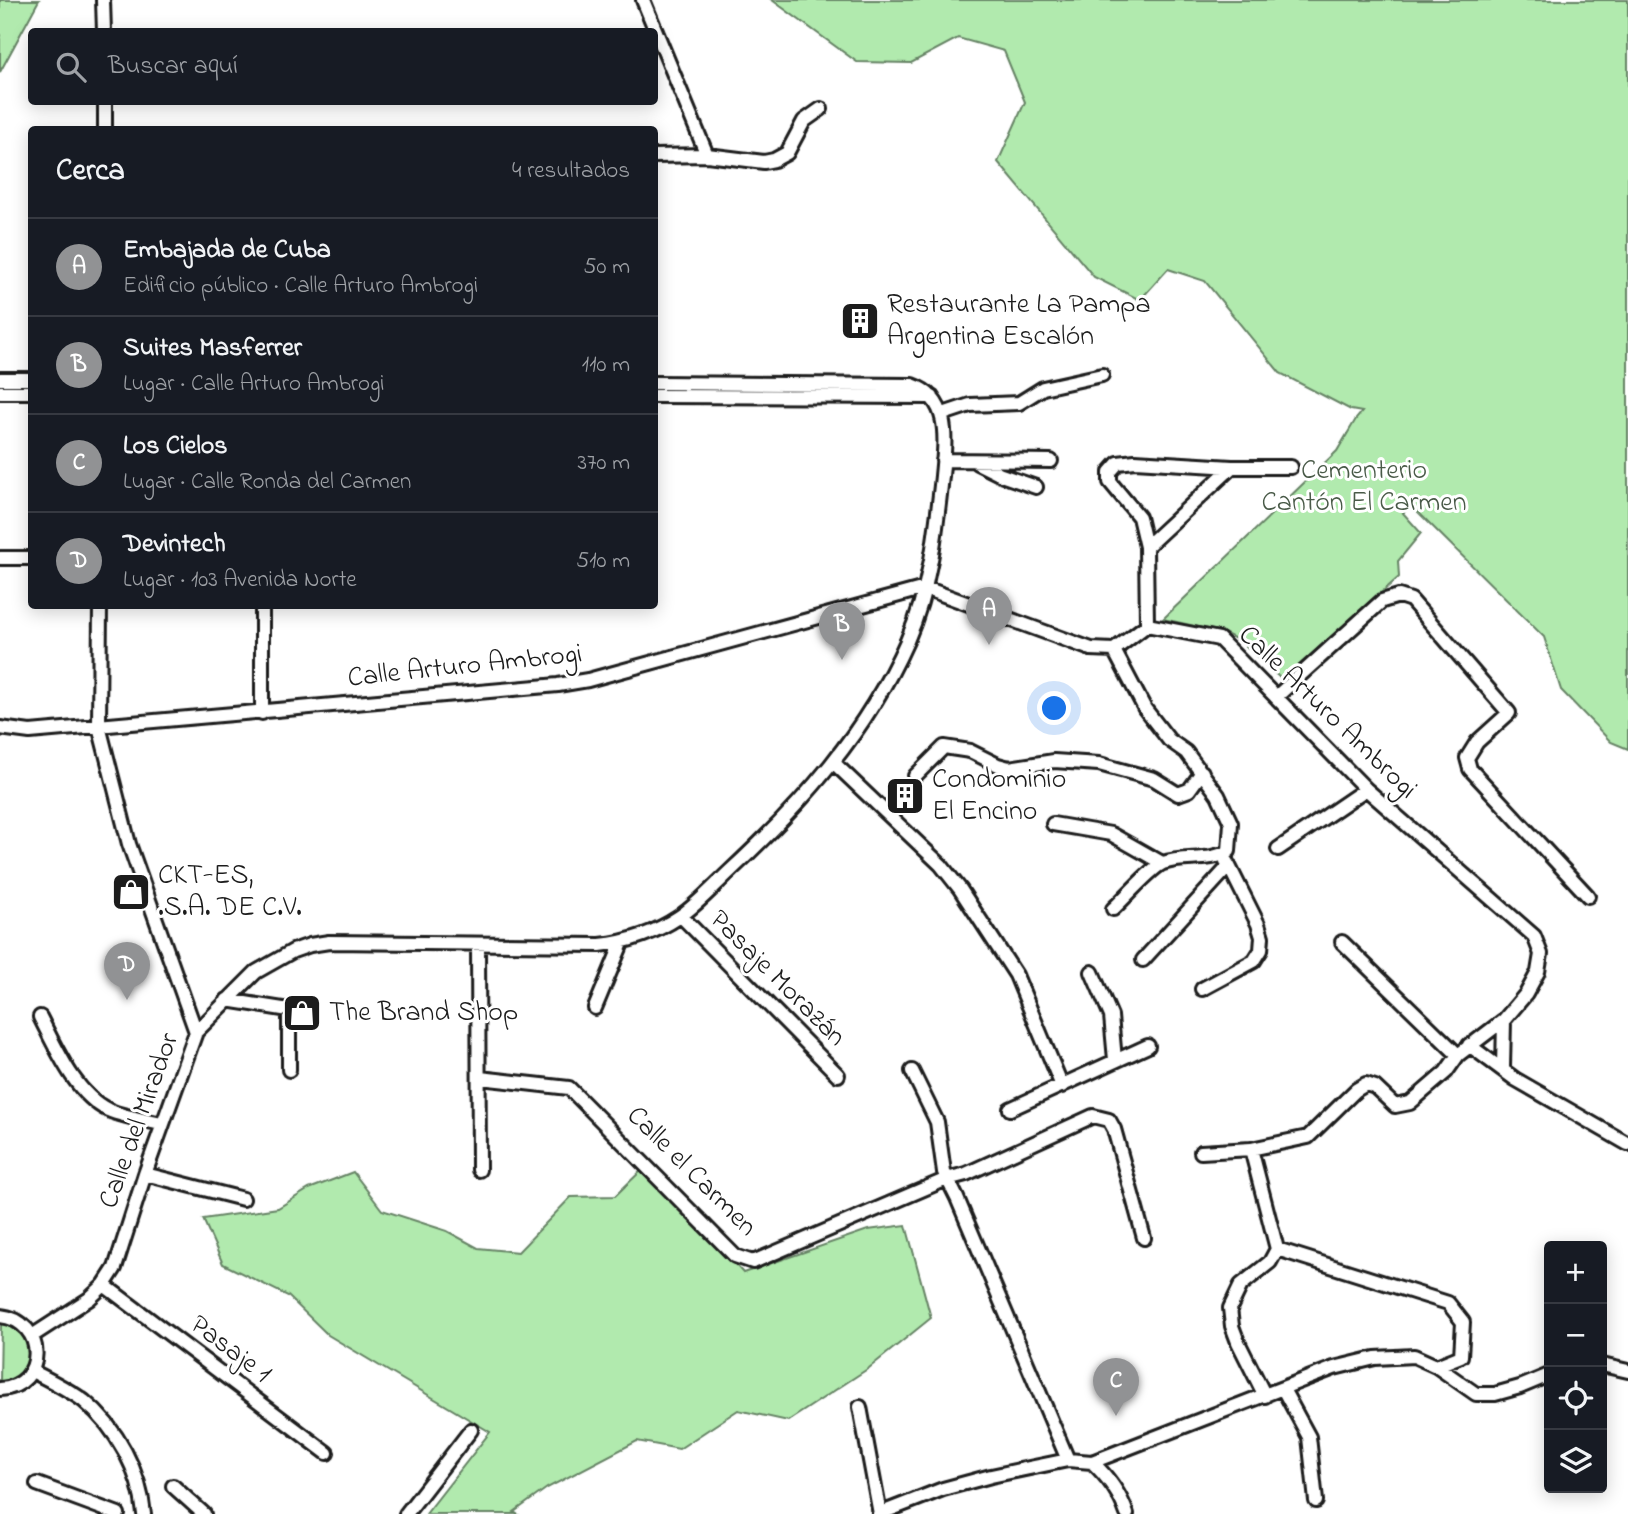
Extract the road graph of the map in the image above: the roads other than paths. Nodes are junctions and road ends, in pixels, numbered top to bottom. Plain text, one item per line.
1 (103, 0) edge
2 (643, 0) edge
3 (104, 28) edge
4 (655, 28) edge
5 (658, 36) edge
6 (105, 105) edge
7 (821, 109) dead end
8 (105, 126) edge
9 (707, 155) junction
10 (658, 156) edge
11 (1102, 375) dead end
12 (0, 379) edge
13 (28, 379) edge
14 (658, 383) edge
15 (0, 392) edge
16 (28, 392) edge
17 (658, 396) edge
18 (932, 397) junction
19 (943, 414) junction
20 (943, 460) junction
21 (974, 461) junction
22 (1051, 461) dead end
23 (1232, 467) junction
24 (1291, 467) dead end
25 (1036, 487) dead end
26 (1146, 547) junction
27 (0, 558) edge
28 (28, 558) edge
29 (925, 588) junction
30 (100, 609) edge
31 (262, 609) edge
32 (1147, 625) junction
33 (1114, 650) junction
34 (1276, 697) junction
35 (262, 713) junction
36 (99, 726) junction
37 (0, 728) edge
38 (834, 763) junction
39 (1202, 772) junction
40 (915, 776) dead end
41 (1366, 789) junction
42 (1053, 824) dead end
43 (1278, 849) dead end
44 (1226, 860) junction
45 (1162, 863) junction
46 (1588, 896) dead end
47 (1113, 909) dead end
48 (681, 916) junction
49 (1342, 942) dead end
50 (622, 943) junction
51 (478, 944) junction
52 (1143, 960) dead end
53 (1092, 972) dead end
54 (1202, 989) dead end
55 (228, 1000) junction
56 (595, 1008) dead end
57 (40, 1017) dead end
58 (1504, 1020) junction
59 (196, 1032) junction
60 (1469, 1045) junction
61 (1148, 1046) dead end
62 (1458, 1055) junction
63 (1115, 1060) junction
64 (1503, 1068) junction
65 (289, 1070) dead end
66 (912, 1071) dead end
67 (838, 1075) dead end
68 (480, 1078) junction
69 (1062, 1086) junction
70 (1010, 1109) dead end
71 (162, 1124) junction
72 (1628, 1144) edge
73 (1251, 1149) junction
74 (1200, 1152) dead end
75 (479, 1170) dead end
76 (145, 1174) junction
77 (947, 1178) junction
78 (243, 1199) dead end
79 (1144, 1238) dead end
80 (1277, 1249) junction
81 (104, 1285) junction
82 (0, 1317) edge
83 (32, 1336) junction
84 (1436, 1366) junction
85 (1607, 1366) edge
86 (1628, 1370) edge
87 (32, 1371) junction
88 (1544, 1377) edge
89 (0, 1389) edge
90 (1283, 1389) junction
91 (1265, 1396) junction
92 (860, 1407) dead end
93 (471, 1430) dead end
94 (327, 1453) dead end
95 (1068, 1460) junction
96 (1092, 1462) junction
97 (37, 1484) dead end
98 (173, 1486) dead end
99 (1316, 1501) dead end
100 (118, 1514) edge
101 (144, 1514) edge
102 (204, 1514) edge
103 (406, 1514) edge
104 (880, 1514) edge
105 (1126, 1514) edge

1 - 3 street
2 - 4 street
5 - 9 street
6 - 8 street
7 - 9 street
9 - 10 street
11 - 19 street
12 - 13 street
14 - 18 street
15 - 16 street
17 - 18 street
18 - 19 street
19 - 20 street
20 - 21 street
20 - 29 street
21 - 22 street
21 - 25 street
23 - 24 street
23 - 26 street
23 - 26 street
26 - 32 street
27 - 28 street
29 - 33 street
29 - 35 street, Calle Arturo Ambrogi
29 - 38 street
30 - 36 street
31 - 35 street
32 - 33 street
32 - 34 street, Calle Arturo Ambrogi
33 - 39 street
34 - 41 street, Calle Arturo Ambrogi
34 - 46 street
35 - 36 street, Calle Arturo Ambrogi
36 - 37 street, Calle Arturo Ambrogi
36 - 59 street
38 - 48 street
38 - 69 street
39 - 40 street
39 - 44 street
41 - 43 street
41 - 58 street, Calle Arturo Ambrogi
42 - 45 street
44 - 45 street
44 - 52 street
44 - 54 street
45 - 47 street
48 - 50 street, Calle del Mirador
48 - 67 street, Pasaje Morazán
49 - 62 street
50 - 51 street, Calle del Mirador
50 - 56 street
51 - 55 street, Calle del Mirador
51 - 68 street
53 - 63 street
55 - 59 street, Calle del Mirador
55 - 65 street
57 - 71 street
58 - 60 street, Calle Arturo Ambrogi
58 - 64 street
59 - 71 street, Calle del Mirador
60 - 62 street, Calle Arturo Ambrogi
60 - 64 street
61 - 63 street
62 - 73 street, Calle Arturo Ambrogi
63 - 69 street
64 - 72 street
66 - 77 street
68 - 75 street
68 - 77 street, Calle el Carmen
69 - 70 street
71 - 76 street, Calle del Mirador
73 - 74 street
73 - 80 street
76 - 78 street
76 - 81 street, Calle del Mirador
77 - 79 street, Calle el Carmen
77 - 95 street
80 - 84 street
80 - 91 street
81 - 83 street, Calle del Mirador
81 - 94 street, Pasaje 1
82 - 83 street
83 - 87 street
84 - 88 street
84 - 90 street
85 - 86 street
87 - 89 street
87 - 101 street
90 - 91 street
90 - 99 street
91 - 96 street
92 - 104 street
93 - 103 street
95 - 96 street
95 - 104 street
96 - 105 street
97 - 100 street
98 - 102 street

